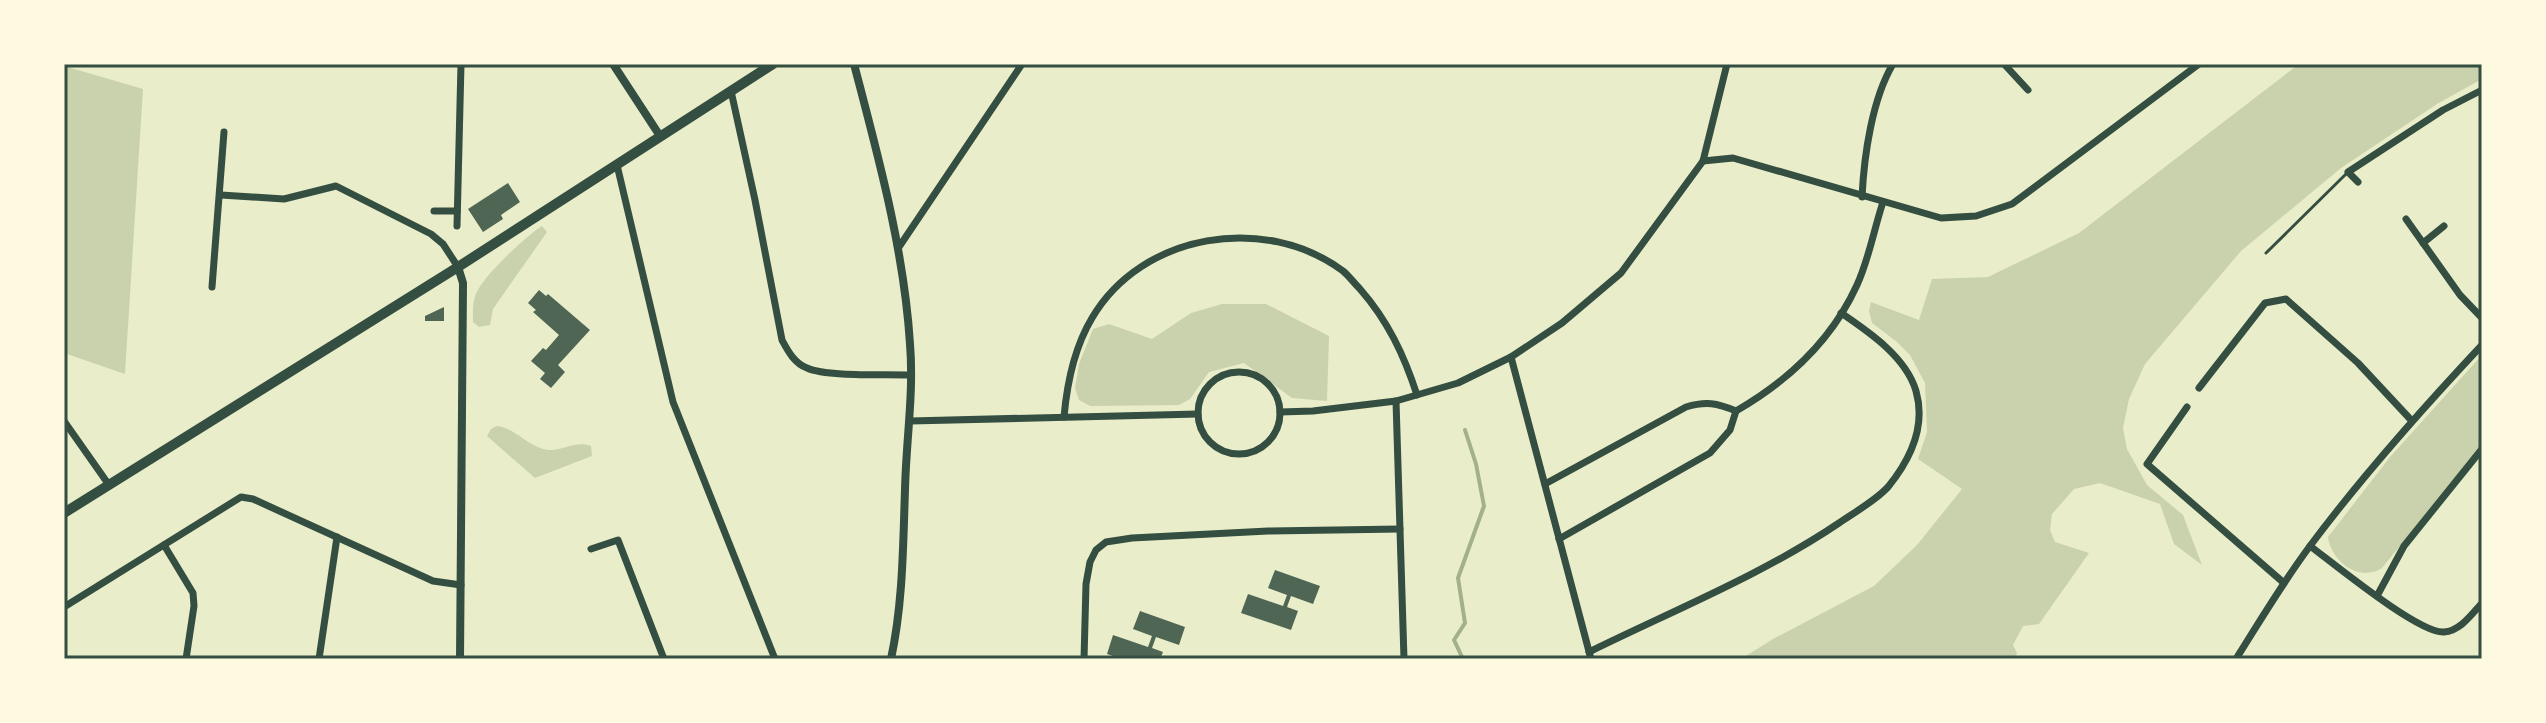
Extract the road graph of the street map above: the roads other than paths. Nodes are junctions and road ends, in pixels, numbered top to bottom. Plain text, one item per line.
1 (461, 64) edge
2 (613, 64) edge
3 (773, 64) edge
4 (854, 64) edge
5 (1022, 64) edge
6 (1727, 64) edge
7 (1893, 64) edge
8 (2004, 64) edge
9 (2199, 64) edge
10 (2028, 90) dead end
11 (2482, 90) edge
12 (731, 91) junction
13 (224, 132) dead end
14 (660, 136) junction
15 (1703, 161) junction
16 (617, 165) junction
17 (2348, 172) junction
18 (2358, 182) dead end
19 (221, 195) junction
20 (1862, 197) junction
21 (1883, 202) junction
22 (434, 211) dead end
23 (457, 211) junction
24 (2406, 219) dead end
25 (457, 226) dead end
26 (2444, 226) dead end
27 (2423, 243) junction
28 (899, 247) junction
29 (2266, 253) dead end
30 (458, 267) junction
31 (212, 287) dead end
32 (1841, 313) junction
33 (2482, 318) edge
34 (2482, 345) edge
35 (1511, 357) junction
36 (910, 375) junction
37 (2199, 388) dead end
38 (1417, 395) junction
39 (1396, 401) junction
40 (2187, 407) dead end
41 (1736, 411) junction
42 (1280, 412) junction
43 (1198, 414) junction
44 (1064, 417) junction
45 (64, 421) edge
46 (910, 421) junction
47 (2412, 421) junction
48 (2482, 449) edge
49 (1545, 484) junction
50 (109, 485) junction
51 (64, 513) edge
52 (1400, 529) junction
53 (337, 537) junction
54 (1559, 539) junction
55 (164, 545) junction
56 (2310, 546) junction
57 (591, 549) dead end
58 (2284, 583) junction
59 (461, 585) junction
60 (2377, 596) junction
61 (2482, 603) edge
62 (64, 607) edge
63 (1590, 655) edge
64 (186, 659) edge
65 (319, 659) edge
66 (460, 659) edge
67 (664, 659) edge
68 (775, 659) edge
69 (891, 659) edge
70 (1084, 659) edge
71 (1404, 659) edge
72 (2236, 659) edge

1 - 23 street
2 - 14 street
3 - 12 main road
4 - 28 street
5 - 28 street
6 - 15 street
7 - 20 street
8 - 10 street
9 - 21 street
11 - 17 street
12 - 14 main road
12 - 36 street
13 - 19 street
14 - 16 main road
15 - 20 street
15 - 35 street
16 - 30 main road
16 - 68 street
17 - 18 street
17 - 29 lane
19 - 30 street
19 - 31 street
20 - 21 street
21 - 32 street
22 - 23 street
23 - 25 street
24 - 27 street
26 - 27 street
27 - 33 street
28 - 36 street
30 - 50 main road
30 - 59 street
32 - 41 street
32 - 63 street
34 - 47 street
35 - 38 street
35 - 49 street
36 - 46 street
37 - 47 street
38 - 39 street
38 - 44 street
39 - 42 street
39 - 52 street
40 - 58 street
41 - 49 street
41 - 54 street
42 - 43 street
42 - 43 street
43 - 44 street
44 - 46 street
45 - 50 street
46 - 69 street
47 - 56 street
48 - 60 street
49 - 54 street
50 - 51 main road
52 - 70 street
52 - 71 street
53 - 55 street
53 - 59 street
53 - 65 street
54 - 63 street
55 - 62 street
55 - 64 street
56 - 58 street
56 - 60 street
57 - 67 street
58 - 72 street
59 - 66 street
60 - 61 street

